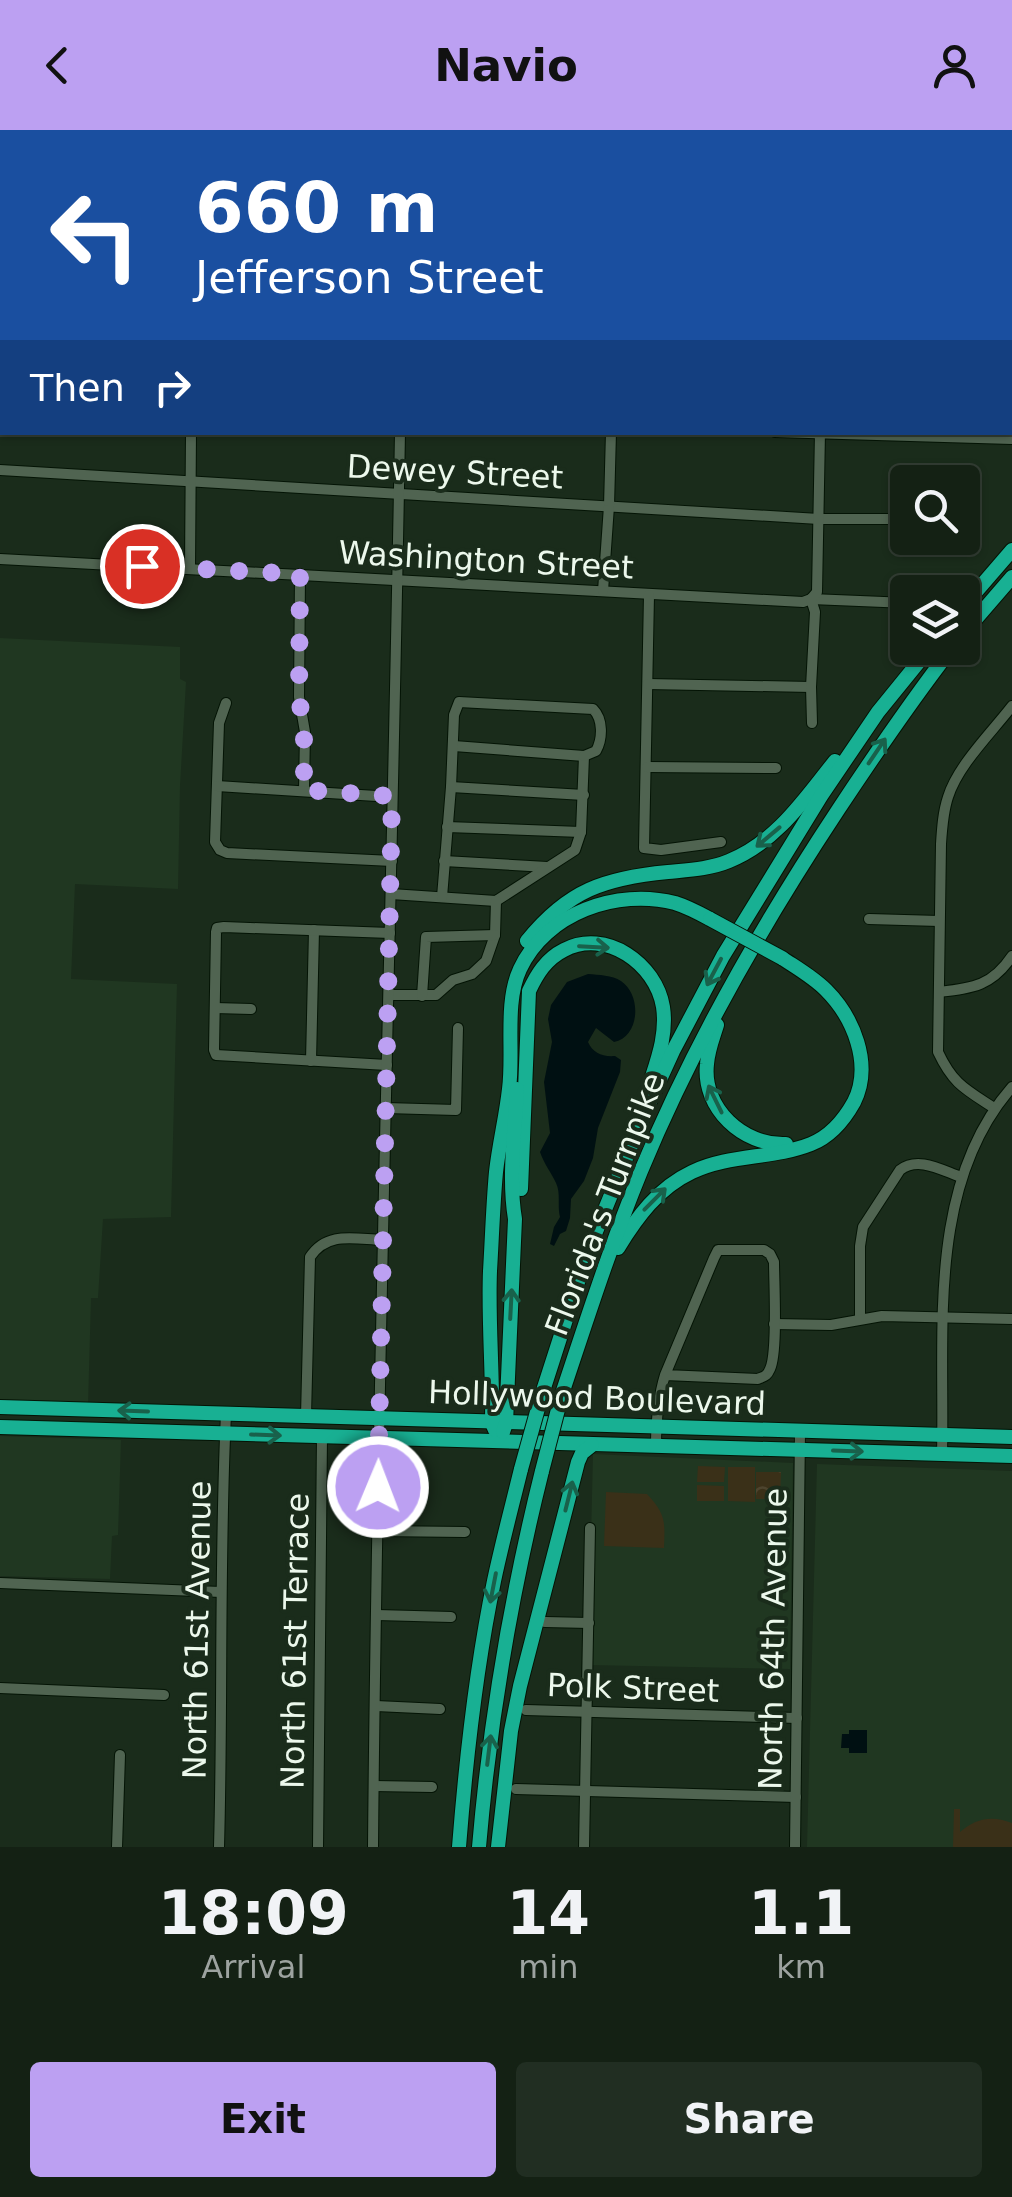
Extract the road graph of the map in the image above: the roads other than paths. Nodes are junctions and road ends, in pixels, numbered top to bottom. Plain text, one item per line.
1 (191, 435) edge
2 (400, 435) edge
3 (611, 435) edge
4 (820, 435) edge
5 (868, 435) edge
6 (1012, 438) edge
7 (0, 470) edge
8 (190, 481) junction
9 (399, 494) junction
10 (609, 506) junction
11 (819, 519) junction
12 (890, 520) edge
13 (1012, 550) edge
14 (0, 558) edge
15 (190, 569) junction
16 (300, 574) junction
17 (1012, 576) edge
18 (396, 579) junction
19 (980, 587) edge
20 (603, 592) junction
21 (649, 595) junction
22 (811, 599) junction
23 (890, 602) edge
24 (980, 614) edge
25 (916, 665) edge
26 (939, 665) edge
27 (648, 684) junction
28 (811, 686) junction
29 (226, 704) dead end
30 (1012, 706) edge
31 (878, 712) junction
32 (812, 723) dead end
33 (454, 746) junction
34 (584, 756) junction
35 (647, 767) junction
36 (776, 768) dead end
37 (218, 786) junction
38 (451, 787) junction
39 (304, 790) junction
40 (584, 795) junction
41 (392, 796) junction
42 (447, 827) junction
43 (581, 832) junction
44 (721, 842) dead end
45 (392, 860) junction
46 (444, 861) junction
47 (550, 867) junction
48 (390, 894) junction
49 (442, 897) junction
50 (496, 901) junction
51 (869, 919) dead end
52 (939, 921) junction
53 (708, 922) junction
54 (314, 930) junction
55 (390, 933) junction
56 (494, 935) junction
57 (1012, 956) edge
58 (779, 961) junction
59 (732, 982) junction
60 (939, 992) junction
61 (390, 995) junction
62 (422, 996) junction
63 (214, 1008) junction
64 (250, 1009) dead end
65 (458, 1028) dead end
66 (311, 1061) junction
67 (387, 1064) junction
68 (1012, 1086) edge
69 (386, 1108) junction
70 (994, 1108) junction
71 (504, 1120) junction
72 (619, 1173) junction
73 (961, 1177) junction
74 (515, 1219) junction
75 (382, 1240) junction
76 (600, 1279) junction
77 (944, 1317) junction
78 (860, 1318) junction
79 (1012, 1319) edge
80 (774, 1324) junction
81 (666, 1375) junction
82 (507, 1388) junction
83 (0, 1408) edge
84 (226, 1414) junction
85 (306, 1416) junction
86 (379, 1419) junction
87 (499, 1423) junction
88 (563, 1424) junction
89 (0, 1427) edge
90 (656, 1427) junction
91 (800, 1432) junction
92 (225, 1433) junction
93 (942, 1435) junction
94 (322, 1436) junction
95 (1012, 1437) edge
96 (379, 1438) junction
97 (499, 1442) junction
98 (592, 1445) junction
99 (656, 1446) junction
100 (800, 1450) junction
101 (942, 1454) junction
102 (1012, 1456) edge
103 (590, 1528) dead end
104 (377, 1532) junction
105 (465, 1532) dead end
106 (0, 1584) edge
107 (221, 1592) junction
108 (377, 1615) junction
109 (452, 1617) dead end
110 (544, 1622) dead end
111 (589, 1623) junction
112 (0, 1688) edge
113 (164, 1695) dead end
114 (376, 1706) junction
115 (440, 1710) dead end
116 (526, 1710) dead end
117 (588, 1712) junction
118 (797, 1718) junction
119 (120, 1755) dead end
120 (374, 1786) junction
121 (432, 1788) dead end
122 (516, 1789) dead end
123 (586, 1791) junction
124 (796, 1798) junction
125 (117, 1847) edge
126 (220, 1847) edge
127 (318, 1847) edge
128 (373, 1847) edge
129 (459, 1847) edge
130 (479, 1847) edge
131 (498, 1847) edge
132 (584, 1847) edge
133 (795, 1847) edge

1 - 8 street
2 - 9 street
3 - 10 street
4 - 11 street
5 - 6 street
7 - 8 street, Dewey Street
8 - 9 street, Dewey Street
8 - 15 street
9 - 10 street, Dewey Street
9 - 18 street
10 - 11 street, Dewey Street
10 - 20 street
11 - 12 street, Dewey Street
11 - 22 street
13 - 19 highway
14 - 15 street, Washington Street
15 - 16 street, Washington Street
16 - 18 street, Washington Street
16 - 39 street
17 - 24 highway
18 - 20 street, Washington Street
18 - 41 street
20 - 21 street, Washington Street
21 - 22 street, Washington Street
21 - 27 street
22 - 23 street, Washington Street
22 - 28 street
25 - 31 highway, Florida's Turnpike
59 -> 26 highway, Florida's Turnpike
27 - 28 street
27 - 35 street
28 - 32 street
29 - 37 street
30 - 52 street
31 -> 71 highway
31 -> 72 highway, Florida's Turnpike
33 - 34 street
33 - 34 street
33 - 38 street
34 - 40 street
35 - 36 street
35 - 44 street
37 - 39 street
37 - 45 street
38 - 40 street
38 - 42 street
39 - 41 street
40 - 43 street
41 - 45 street
42 - 43 street
42 - 46 street
43 - 47 street
45 - 48 street
46 - 47 street
46 - 49 street
47 - 50 street
48 - 49 street
48 - 55 street
49 - 50 street
50 - 56 street
51 - 52 street
52 - 60 street
53 - 58 highway
53 - 71 highway
53 - 74 highway
54 - 55 street
54 - 63 street
54 - 66 street
55 - 61 street
56 - 62 street
56 - 62 street
57 - 60 street
58 -> 59 highway
76 -> 58 highway
59 - 76 highway, Florida's Turnpike
60 - 70 street
61 - 62 street
61 - 67 street
63 - 64 street
63 - 66 street
65 - 69 street
66 - 67 street
67 - 69 street
68 - 70 street
69 - 75 street
70 - 73 street
71 - 87 highway
74 -> 72 highway
72 -> 129 highway, Florida's Turnpike, bridge
73 - 77 street
73 - 78 street
82 -> 74 highway
75 - 85 street
75 - 86 street
130 -> 76 highway, Florida's Turnpike, bridge
77 - 78 street
77 - 79 street
77 - 93 street
78 - 80 street
80 - 81 street
80 - 81 street
81 - 90 street
82 - 87 highway
82 - 88 highway
84 -> 83 highway, Hollywood Boulevard
84 - 85 highway, Hollywood Boulevard
84 - 92 street, North 61st Avenue
85 - 86 highway, Hollywood Boulevard
86 - 87 highway, Hollywood Boulevard
86 - 96 street
87 - 88 highway, Hollywood Boulevard
87 - 97 highway
88 - 90 highway, Hollywood Boulevard
89 - 92 highway, Hollywood Boulevard
90 - 91 highway, Hollywood Boulevard
90 - 99 street
91 - 93 highway, Hollywood Boulevard
91 - 100 street, North 64th Avenue
92 -> 94 highway, Hollywood Boulevard
92 - 107 street, North 61st Avenue
93 - 95 highway, Hollywood Boulevard
93 - 101 street
94 - 96 highway, Hollywood Boulevard
94 - 127 street, North 61st Terrace
96 - 97 highway, Hollywood Boulevard
96 - 104 street
97 - 98 highway, Hollywood Boulevard
98 - 99 highway, Hollywood Boulevard
131 -> 98 highway
99 - 100 highway, Hollywood Boulevard
100 -> 101 highway, Hollywood Boulevard
100 - 118 street, North 64th Avenue
101 - 102 highway, Hollywood Boulevard
103 - 111 street
104 - 105 street
104 - 108 street
106 - 107 street
107 - 126 street, North 61st Avenue
108 - 109 street
108 - 114 street
110 - 111 street
111 - 117 street
112 - 113 street
114 - 115 street
114 - 120 street
116 - 117 street, Polk Street
117 - 118 street, Polk Street
117 - 123 street
118 - 124 street, North 64th Avenue
119 - 125 street
120 - 121 street
120 - 128 street
122 - 123 street
123 - 124 street
123 - 132 street
124 - 133 street, North 64th Avenue

